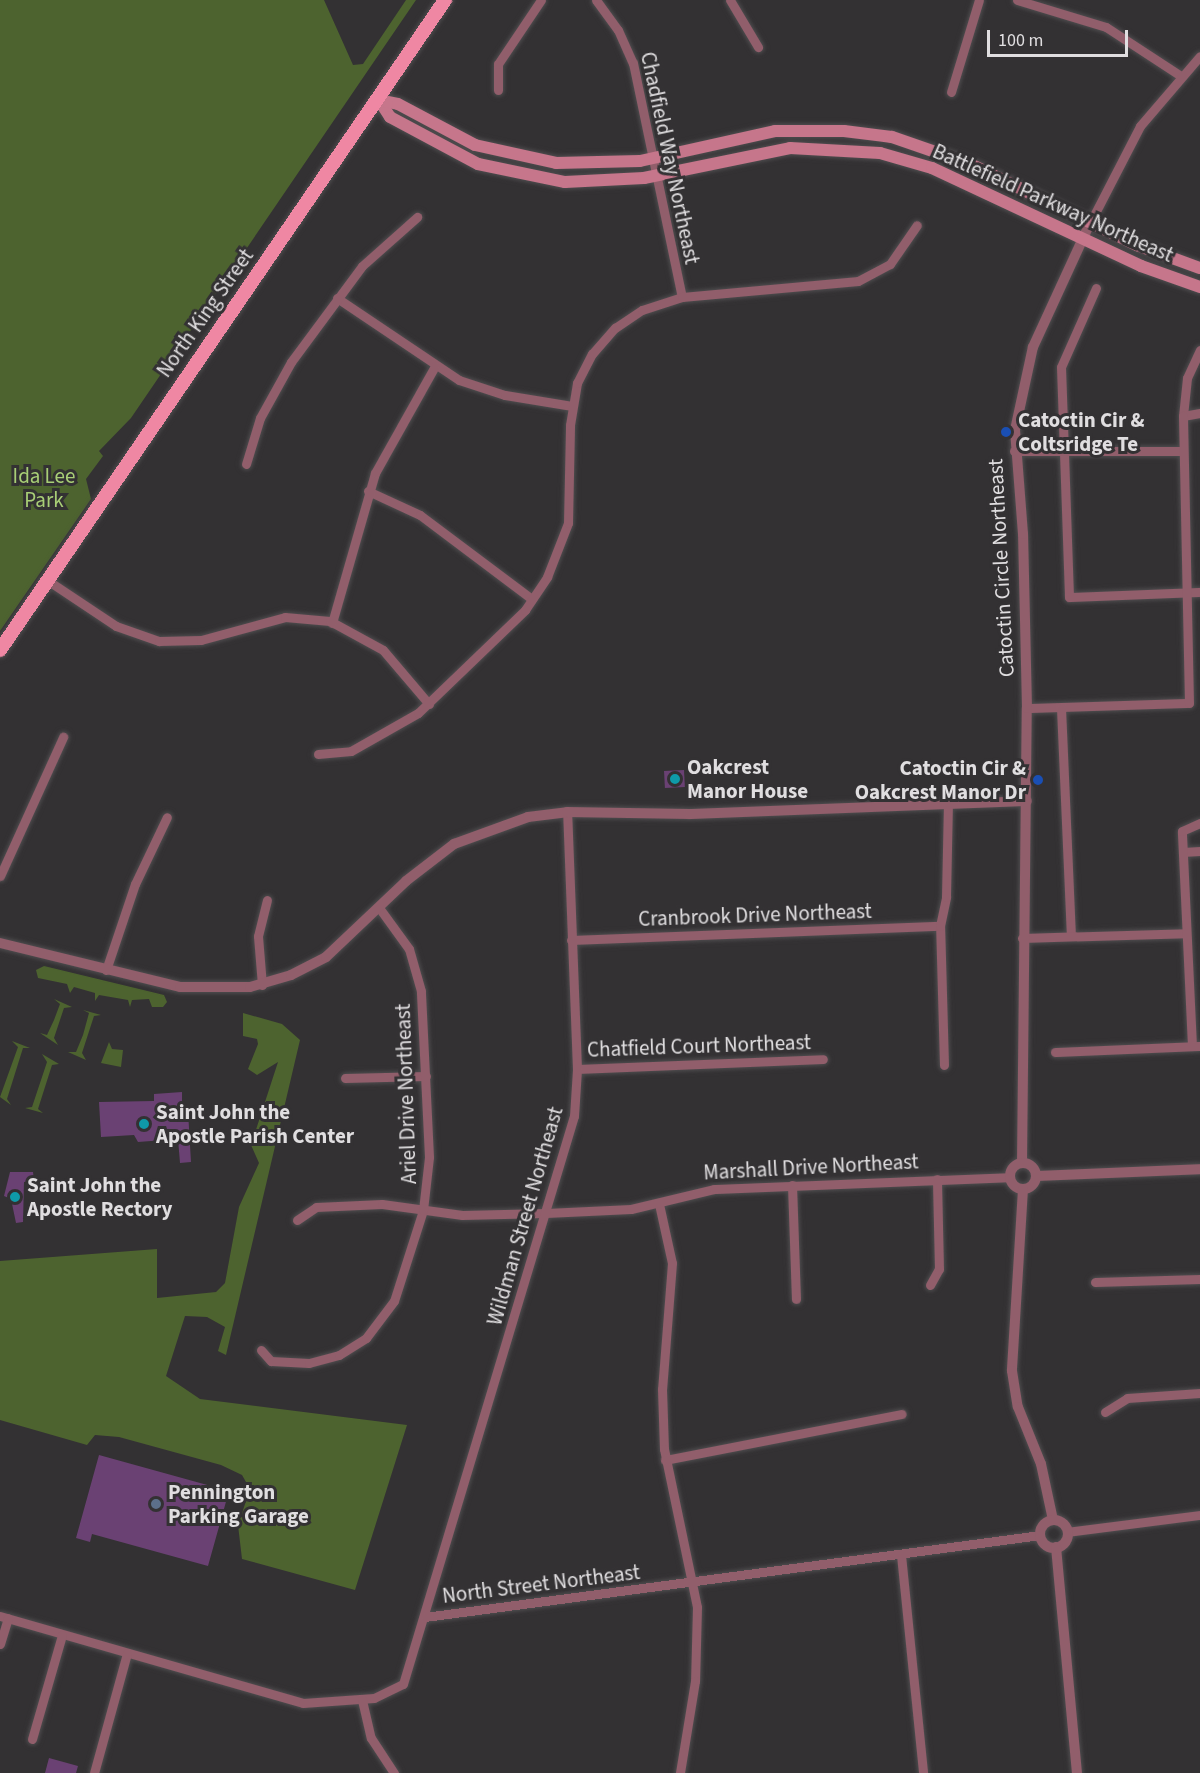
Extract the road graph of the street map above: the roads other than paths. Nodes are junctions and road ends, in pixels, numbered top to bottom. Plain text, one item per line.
1 (445, 0) edge
2 (541, 0) edge
3 (596, 0) edge
4 (730, 0) edge
5 (979, 0) edge
6 (1017, 0) edge
7 (758, 47) dead end
8 (1200, 56) edge
9 (1181, 76) junction
10 (498, 90) dead end
11 (951, 92) dead end
12 (379, 100) junction
13 (652, 158) junction
14 (656, 176) junction
15 (417, 217) dead end
16 (1090, 222) junction
17 (917, 225) dead end
18 (1082, 238) junction
19 (1200, 268) edge
20 (1200, 287) edge
21 (1096, 288) dead end
22 (682, 297) junction
23 (337, 298) junction
24 (1200, 350) edge
25 (435, 366) junction
26 (572, 406) junction
27 (1200, 413) edge
28 (1183, 416) junction
29 (1014, 452) junction
30 (1061, 452) junction
31 (1183, 452) junction
32 (246, 464) dead end
33 (368, 491) junction
34 (47, 580) junction
35 (1186, 592) junction
36 (1200, 592) edge
37 (532, 599) junction
38 (332, 623) junction
39 (0, 650) edge
40 (429, 704) junction
41 (1027, 708) junction
42 (1061, 708) junction
43 (63, 737) dead end
44 (318, 754) dead end
45 (1027, 801) junction
46 (948, 805) junction
47 (567, 812) junction
48 (167, 817) dead end
49 (1200, 823) edge
50 (1200, 851) edge
51 (1183, 852) junction
52 (0, 876) edge
53 (267, 900) dead end
54 (380, 909) junction
55 (940, 926) junction
56 (1186, 933) junction
57 (1071, 936) junction
58 (1022, 938) junction
59 (571, 940) junction
60 (0, 943) edge
61 (106, 970) junction
62 (262, 985) junction
63 (1195, 1018) edge
64 (1196, 1046) edge
65 (1055, 1052) dead end
66 (823, 1059) dead end
67 (944, 1065) dead end
68 (577, 1069) junction
69 (426, 1076) junction
70 (345, 1078) dead end
71 (1022, 1163) junction
72 (1200, 1169) edge
73 (1036, 1176) junction
74 (1010, 1177) junction
75 (937, 1179) junction
76 (792, 1185) junction
77 (1023, 1189) junction
78 (659, 1203) junction
79 (423, 1210) junction
80 (546, 1213) junction
81 (297, 1220) dead end
82 (1200, 1279) edge
83 (1095, 1282) dead end
84 (930, 1285) dead end
85 (796, 1299) dead end
86 (261, 1350) dead end
87 (1200, 1393) edge
88 (1105, 1412) dead end
89 (902, 1414) dead end
90 (665, 1460) junction
91 (1200, 1515) edge
92 (1053, 1520) junction
93 (1067, 1532) junction
94 (1040, 1535) junction
95 (1056, 1547) junction
96 (901, 1555) junction
97 (695, 1582) junction
98 (4, 1617) edge
99 (425, 1617) junction
100 (62, 1635) junction
101 (0, 1644) edge
102 (127, 1653) junction
103 (362, 1700) junction
104 (32, 1739) dead end
105 (94, 1773) edge
106 (394, 1773) edge
107 (680, 1773) edge
108 (923, 1773) edge
109 (1077, 1773) edge

1 - 12 main road, North King Street
2 - 10 street
3 - 13 street, Chadfield Way Northeast
4 - 7 street
5 - 11 street
6 - 9 street
8 - 9 street, Catoctin Circle Northeast
9 - 16 street, Catoctin Circle Northeast
12 - 13 main road, Battlefield Parkway Northeast
12 - 14 main road, Battlefield Parkway Northeast
12 - 34 main road, North King Street
13 - 14 street, Chadfield Way Northeast
13 - 16 main road, Battlefield Parkway Northeast
14 - 18 main road, Battlefield Parkway Northeast
14 - 22 street, Chadfield Way Northeast
15 - 23 street
16 - 18 street, Catoctin Circle Northeast
16 - 19 main road, Battlefield Parkway Northeast
17 - 22 street
18 - 20 main road, Battlefield Parkway Northeast
18 - 29 street, Catoctin Circle Northeast
21 - 30 street
22 - 26 street
23 - 25 street
23 - 32 street
24 - 28 street
25 - 26 street
25 - 33 street
26 - 37 street
27 - 28 street
28 - 31 street
29 - 30 street
29 - 41 street, Catoctin Circle Northeast
30 - 31 street
30 - 35 street
31 - 35 street
33 - 37 street
33 - 38 street
34 - 38 street
34 - 39 main road, North King Street
35 - 36 street
35 - 42 street
37 - 40 street
38 - 40 street
40 - 44 street
41 - 42 street
41 - 45 street, Catoctin Circle Northeast
42 - 57 street
43 - 52 street
45 - 46 street
45 - 58 street, Catoctin Circle Northeast
46 - 47 street
46 - 55 street
47 - 54 street
47 - 59 street, Wildman Street Northeast
48 - 61 street
49 - 51 street
50 - 51 street
51 - 56 street
53 - 62 street
54 - 62 street
54 - 69 street, Ariel Drive Northeast
55 - 59 street, Cranbrook Drive Northeast
55 - 67 street
56 - 57 street
56 - 63 street
57 - 58 street
58 - 71 street, Catoctin Circle Northeast
59 - 68 street, Wildman Street Northeast
60 - 61 street
61 - 62 street
63 - 64 street
64 - 65 street
66 - 68 street, Chatfield Court Northeast
68 - 80 street, Wildman Street Northeast
69 - 70 street
69 - 79 street, Ariel Drive Northeast
71 - 73 street
71 - 74 street
72 - 73 street
73 - 77 street
74 - 75 street, Marshall Drive Northeast
74 - 77 street
75 - 76 street, Marshall Drive Northeast
75 - 84 street
76 - 78 street, Marshall Drive Northeast
76 - 85 street
77 - 92 street
78 - 80 street, Marshall Drive Northeast
78 - 90 street
79 - 80 street, Marshall Drive Northeast
79 - 81 street, Marshall Drive Northeast
79 - 86 street, Ariel Drive Northeast
80 - 99 street, Wildman Street Northeast
82 - 83 street
87 - 88 street
89 - 90 street
90 - 97 street
91 - 93 street
92 - 93 street
92 - 94 street
93 - 95 street
94 - 95 street
94 - 96 street, North Street Northeast
95 - 109 street
96 - 97 street, North Street Northeast
96 - 108 street
97 - 99 street, North Street Northeast
97 - 107 street
98 - 100 street, North Street Northeast
98 - 101 street
99 - 103 street, North Street Northeast
100 - 102 street, North Street Northeast
100 - 104 street
102 - 103 street, North Street Northeast
102 - 105 street
103 - 106 street

